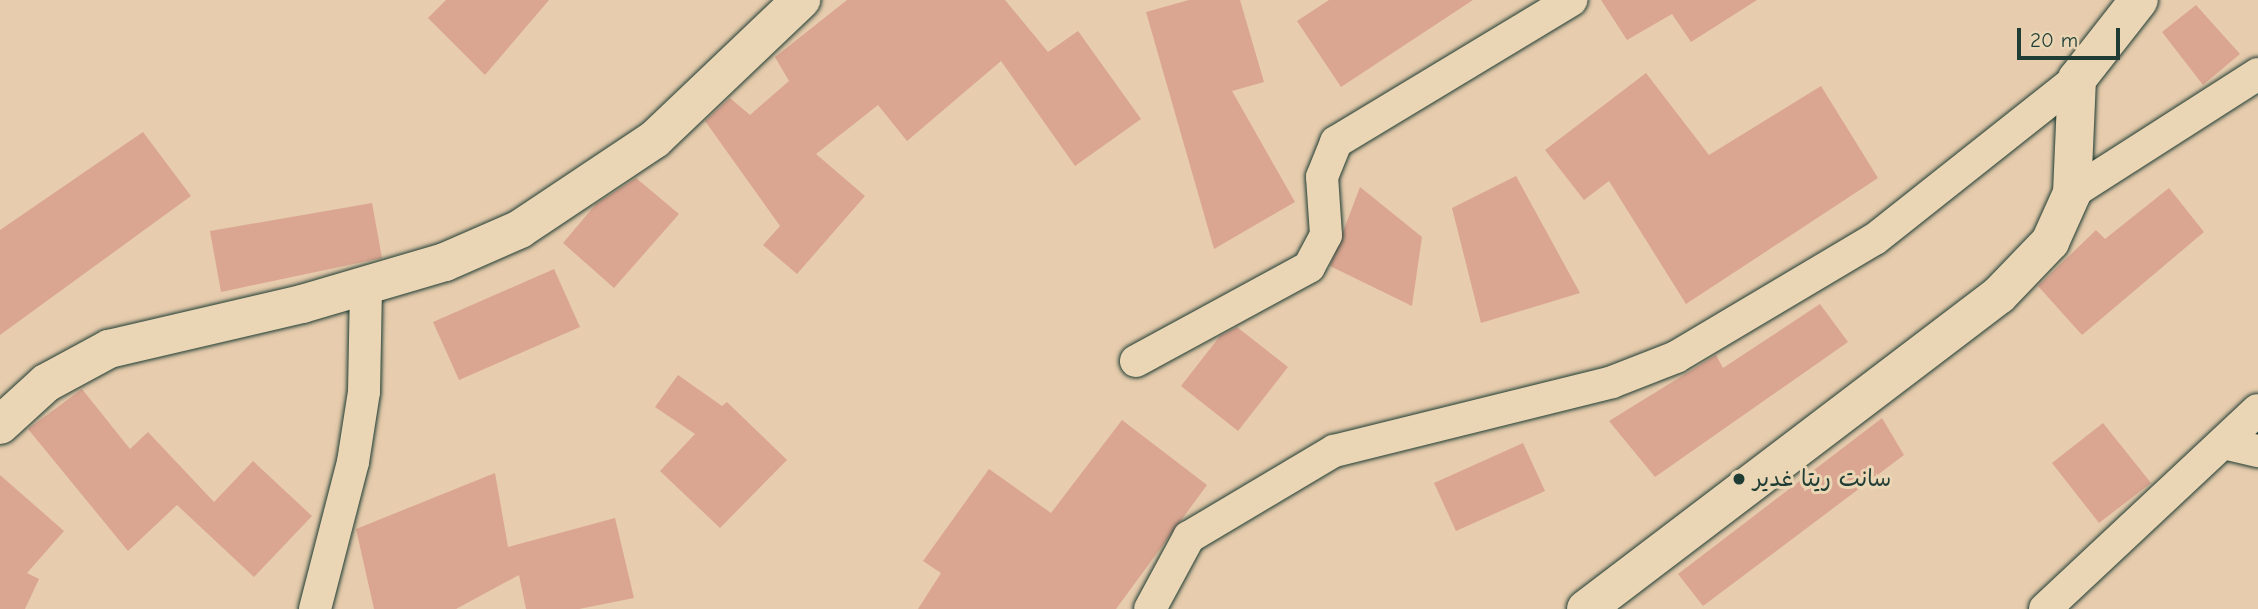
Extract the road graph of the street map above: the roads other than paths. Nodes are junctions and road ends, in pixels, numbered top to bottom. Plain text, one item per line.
1 (801, 0) edge
2 (1571, 0) edge
3 (2139, 0) edge
4 (2258, 74) edge
5 (2077, 79) junction
6 (2072, 193) junction
7 (366, 286) junction
8 (1136, 361) dead end
9 (2258, 410) edge
10 (0, 425) edge
11 (2223, 443) junction
12 (2258, 451) edge
13 (316, 609) edge
14 (1150, 609) edge
15 (1586, 609) edge
16 (2045, 609) edge

1 - 7 street
2 - 8 street
3 - 5 street
4 - 6 street
5 - 6 street
5 - 14 street
6 - 15 street
7 - 10 street
7 - 13 street
9 - 11 street
11 - 12 street
11 - 16 street

